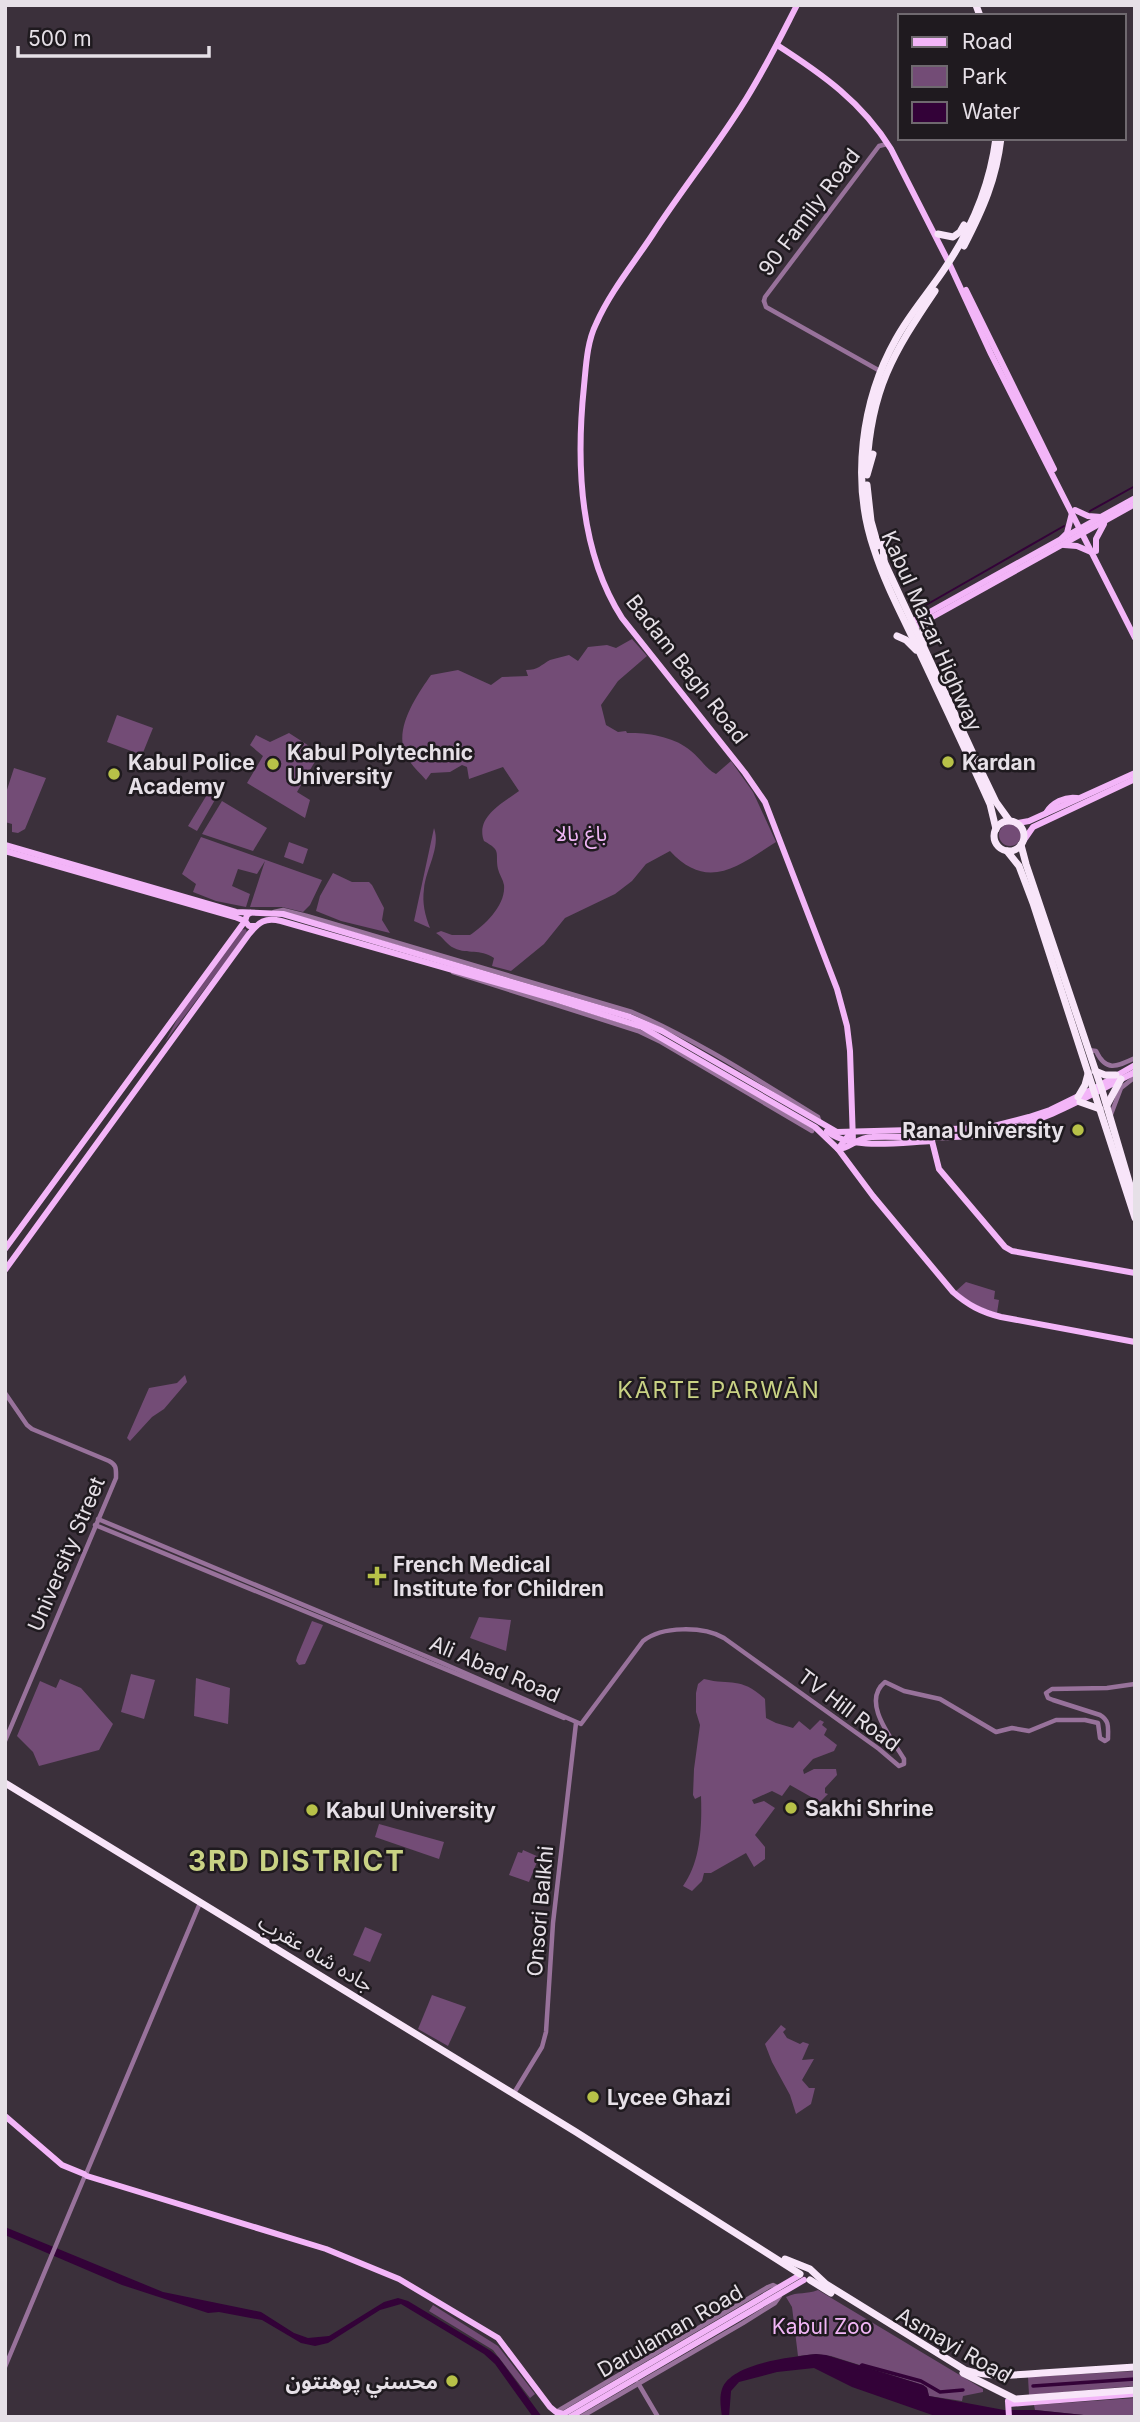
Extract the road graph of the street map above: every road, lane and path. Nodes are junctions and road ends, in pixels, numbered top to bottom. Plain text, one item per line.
1 (797, 5) edge
2 (778, 43) junction
3 (998, 140) edge
4 (998, 140) edge
5 (887, 144) junction
6 (976, 212) junction
7 (938, 234) junction
8 (951, 264) junction
9 (880, 371) junction
10 (873, 454) dead end
11 (867, 475) junction
12 (1135, 498) edge
13 (1135, 504) edge
14 (1073, 511) junction
15 (1105, 518) junction
16 (1084, 530) junction
17 (1061, 543) junction
18 (883, 544) dead end
19 (1095, 552) junction
20 (884, 562) junction
21 (930, 618) junction
22 (911, 626) junction
23 (1133, 629) edge
24 (897, 636) dead end
25 (1135, 638) edge
26 (924, 654) junction
27 (1135, 773) edge
28 (1135, 779) edge
29 (1080, 802) junction
30 (1048, 816) junction
31 (1009, 820) junction
32 (1018, 823) junction
33 (996, 829) junction
34 (1023, 843) junction
35 (5, 845) edge
36 (1007, 850) junction
37 (5, 851) edge
38 (252, 913) junction
39 (245, 921) junction
40 (257, 924) junction
41 (469, 966) junction
42 (450, 969) junction
43 (551, 996) junction
44 (155, 1042) junction
45 (165, 1050) junction
46 (1088, 1050) junction
47 (1135, 1058) edge
48 (1135, 1065) edge
49 (1091, 1072) junction
50 (1135, 1072) edge
51 (1119, 1077) junction
52 (1135, 1077) edge
53 (1097, 1090) junction
54 (1079, 1099) junction
55 (1103, 1108) junction
56 (1110, 1118) junction
57 (822, 1125) junction
58 (812, 1131) dead end
59 (852, 1132) junction
60 (844, 1139) junction
61 (853, 1143) junction
62 (838, 1149) junction
63 (1135, 1202) edge
64 (1135, 1218) edge
65 (5, 1249) edge
66 (5, 1270) edge
67 (1135, 1273) edge
68 (1135, 1342) edge
69 (5, 1393) edge
70 (96, 1522) junction
71 (1135, 1684) edge
72 (579, 1724) junction
73 (5, 1741) edge
74 (5, 1783) edge
75 (200, 1902) junction
76 (513, 2094) junction
77 (5, 2119) edge
78 (85, 2176) junction
79 (722, 2223) junction
80 (806, 2275) junction
81 (780, 2289) junction
82 (436, 2302) junction
83 (5, 2367) edge
84 (1135, 2367) edge
85 (1010, 2375) junction
86 (639, 2383) junction
87 (1135, 2392) edge
88 (1007, 2404) edge
89 (568, 2414) edge
90 (548, 2417) edge
91 (658, 2417) edge

1 - 2 main road, Badam Bagh Road
2 - 5 main road
2 - 59 main road, Badam Bagh Road
3 - 6 highway, Kabul Mazar Highway
4 - 8 highway, Kabul Mazar Highway
5 - 7 main road
5 - 8 main road
5 - 9 street, 90 Family Road
6 - 7 highway
6 - 8 highway, Kabul Mazar Highway
7 - 8 main road
8 - 9 highway, Kabul Mazar Highway
8 - 11 highway, Kabul Mazar Highway
8 - 14 main road
9 - 22 highway, Kabul Mazar Highway
10 - 11 highway
11 - 20 highway, Kabul Mazar Highway
12 - 15 main road
13 - 15 main road
14 - 15 main road
14 - 16 main road
14 - 17 main road
15 - 16 main road
15 - 19 main road
16 - 17 main road
16 - 19 main road
17 - 19 main road
17 - 21 main road
17 - 22 main road
18 - 20 highway
19 - 23 main road
20 - 22 highway, Kabul Mazar Highway
21 - 22 main road
21 - 26 highway
22 - 26 highway, Kabul Mazar Highway
23 - 25 main road
24 - 26 highway
26 - 31 highway, Kabul Mazar Highway
26 - 33 highway, Kabul Mazar Highway
27 - 29 main road
28 - 29 main road
29 - 30 main road
29 - 30 main road
30 - 32 main road
30 - 34 main road
31 - 32 highway
31 - 33 highway
32 - 34 highway
33 - 36 highway
34 - 36 highway
34 - 46 highway
35 - 38 main road
36 - 49 highway
37 - 39 main road
38 - 39 main road
38 - 40 main road
38 - 41 main road
39 - 40 main road
39 - 44 main road
40 - 42 main road
40 - 45 main road
41 - 43 main road
41 - 57 street
42 - 43 main road
42 - 58 street
43 - 57 main road
43 - 62 main road
44 - 45 main road
44 - 65 main road
45 - 66 main road
46 - 47 street
46 - 49 highway
48 - 51 main road
49 - 51 highway
49 - 53 highway
49 - 54 highway
50 - 51 main road
51 - 53 main road
51 - 55 highway
52 - 56 street
53 - 54 main road
53 - 55 highway
54 - 55 highway
54 - 59 main road
54 - 61 main road
55 - 56 highway
55 - 64 highway
56 - 63 highway
57 - 59 main road
57 - 60 main road
59 - 60 main road
59 - 61 main road, Badam Bagh Road
60 - 61 main road
60 - 62 main road
61 - 62 main road
61 - 67 main road
62 - 68 main road
69 - 70 street, University Street
70 - 72 street, Ali Abad Road
70 - 73 street, University Street
71 - 72 street, TV Hill Road
72 - 76 street, Onsori Balkhi
74 - 75 highway, جاده شاه عقرب
75 - 76 highway, جاده شاه عقرب
75 - 78 street
76 - 79 highway, جاده شاه عقرب
77 - 78 main road
78 - 82 main road
78 - 83 street
79 - 80 highway
79 - 80 highway
80 - 81 main road, Darulaman Road
80 - 85 highway, Asmayi Road
80 - 88 highway, Asmayi Road
81 - 86 street
81 - 89 main road, Darulaman Road
81 - 89 street
82 - 89 main road
82 - 90 main road
84 - 85 highway, Asmayi Road
85 - 88 highway
86 - 89 street
86 - 91 street
87 - 88 highway, Asmayi Road

